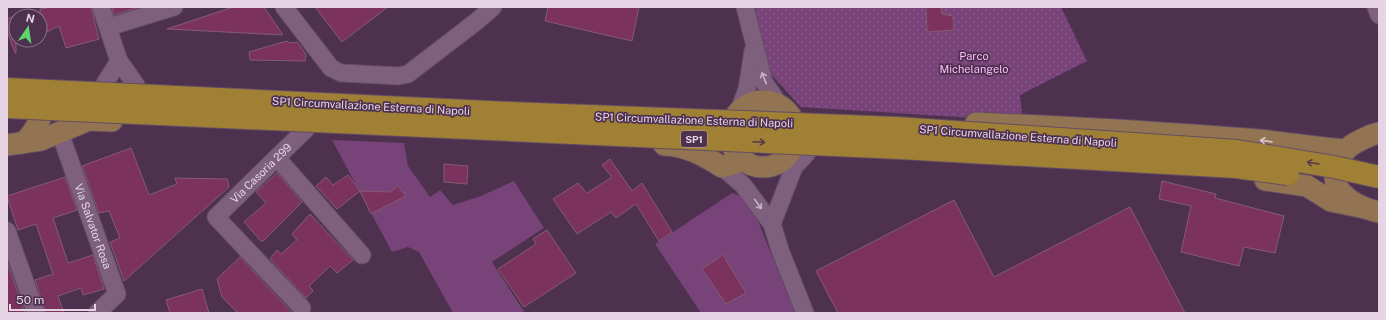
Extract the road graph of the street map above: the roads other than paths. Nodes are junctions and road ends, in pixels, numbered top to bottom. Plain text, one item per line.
1 (101, 7) edge
2 (174, 7) edge
3 (284, 7) edge
4 (493, 7) edge
5 (745, 7) edge
6 (1376, 7) edge
7 (1379, 15) edge
8 (108, 27) junction
9 (754, 47) junction
10 (119, 61) junction
11 (7, 80) edge
12 (28, 82) junction
13 (105, 83) junction
14 (136, 85) junction
15 (7, 89) edge
16 (7, 107) edge
17 (739, 111) junction
18 (785, 111) junction
19 (306, 129) junction
20 (1377, 132) edge
21 (60, 133) junction
22 (15, 144) edge
23 (1346, 150) junction
24 (795, 154) junction
25 (277, 158) junction
26 (745, 160) junction
27 (722, 167) junction
28 (1379, 177) edge
29 (744, 185) junction
30 (1379, 193) edge
31 (1372, 210) edge
32 (772, 224) junction
33 (7, 232) edge
34 (362, 255) dead end
35 (302, 308) dead end
36 (36, 313) edge
37 (97, 313) edge
38 (805, 313) edge

1 - 8 street
2 - 8 street
3 - 4 street
5 - 9 street
6 - 7 street
8 - 10 street
9 - 17 street
18 -> 9 street
10 - 13 street
10 - 14 street
11 - 12 main road
12 - 13 main road
12 - 22 main road
13 - 14 main road
14 - 17 main road
28 -> 15 highway, SP1 Circumvallazione Esterna di Napoli / SP1, bridge
16 -> 30 highway, SP1 Circumvallazione Esterna di Napoli / SP1, bridge
17 - 18 main road
17 - 26 main road
23 -> 18 main road
18 - 24 main road
19 - 21 main road
19 - 25 street, Via Casoria 299
19 - 27 main road
20 - 23 main road
21 - 22 main road
21 - 37 street, Via Salvator Rosa
23 - 31 main road
24 - 26 main road
24 - 31 main road
24 - 32 street
25 - 34 street
25 - 35 street, Via Casoria 299
26 - 27 main road
26 - 29 street
27 - 29 street
29 -> 32 street
32 - 38 street
33 - 36 street

